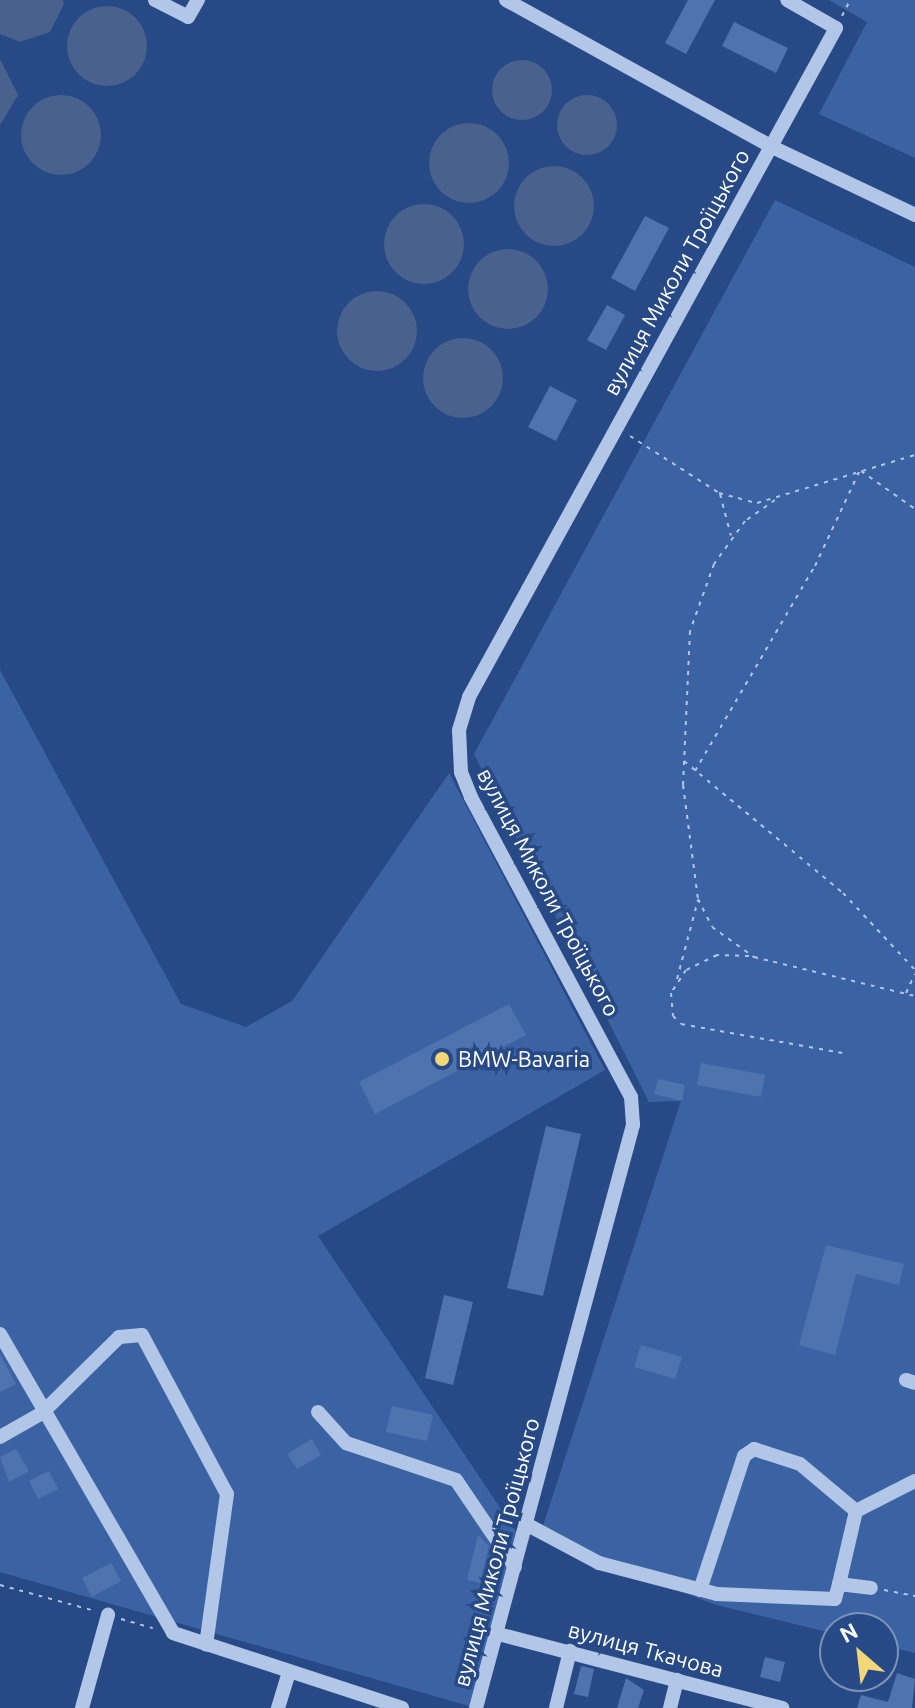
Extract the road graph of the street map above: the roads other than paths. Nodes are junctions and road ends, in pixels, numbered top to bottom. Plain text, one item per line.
1 (155, 0) edge
2 (198, 0) edge
3 (506, 0) edge
4 (787, 0) edge
5 (770, 146) junction
6 (915, 215) edge
7 (0, 1334) edge
8 (318, 1412) dead end
9 (42, 1413) junction
10 (0, 1437) edge
11 (915, 1481) edge
12 (856, 1511) junction
13 (526, 1524) junction
14 (515, 1567) junction
15 (839, 1584) junction
16 (871, 1588) road end
17 (700, 1590) junction
18 (108, 1615) road end
19 (498, 1634) junction
20 (206, 1645) junction
21 (570, 1651) junction
22 (289, 1672) junction
23 (677, 1680) junction
24 (82, 1708) edge
25 (278, 1708) edge
26 (402, 1708) edge
27 (476, 1708) edge
28 (556, 1708) edge
29 (670, 1708) edge
30 (783, 1708) edge

1 - 2 street
3 - 5 street
4 - 5 street, вулиця Миколи Троїцького
5 - 6 street
5 - 13 street, вулиця Миколи Троїцького
7 - 9 street
8 - 14 street
9 - 10 street
9 - 20 street
9 - 20 street
11 - 12 street
12 - 15 street
12 - 17 street
13 - 14 street, вулиця Миколи Троїцького
13 - 17 street
14 - 19 street, вулиця Миколи Троїцького
15 - 16 street
15 - 17 street
18 - 24 street
19 - 21 street, вулиця Ткачова
19 - 27 street, вулиця Миколи Троїцького
20 - 22 street
21 - 23 street, вулиця Ткачова
21 - 28 street
22 - 25 street
22 - 26 street
23 - 29 street
23 - 30 street, вулиця Ткачова

